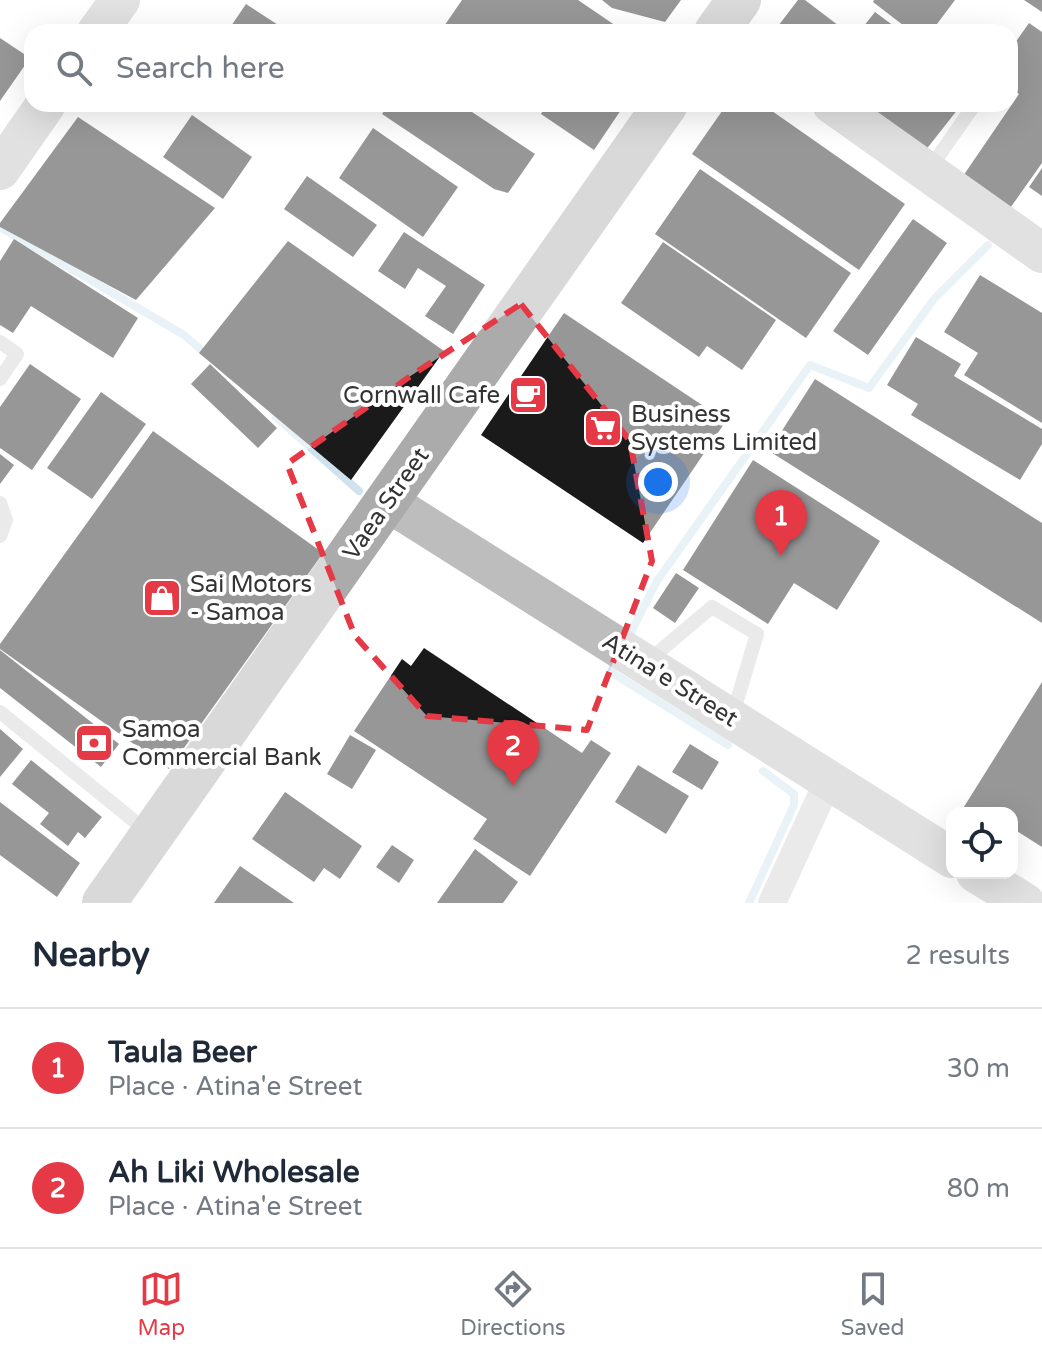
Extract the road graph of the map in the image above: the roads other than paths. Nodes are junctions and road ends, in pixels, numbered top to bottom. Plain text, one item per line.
1 (120, 0) edge
2 (103, 24) edge
3 (40, 112) edge
4 (660, 112) edge
5 (843, 112) edge
6 (969, 112) edge
7 (0, 170) edge
8 (927, 172) junction
9 (1042, 253) edge
10 (0, 342) edge
11 (0, 379) edge
12 (388, 502) junction
13 (0, 503) edge
14 (0, 536) edge
15 (630, 655) junction
16 (0, 712) edge
17 (731, 719) junction
18 (828, 781) junction
19 (151, 835) junction
20 (946, 854) edge
21 (986, 879) edge
22 (104, 903) edge
23 (772, 903) edge
24 (1025, 903) edge

1 - 2 main road
3 - 7 main road
4 - 12 main road, Vaea Street
5 - 8 main road
6 - 8 lane
8 - 9 main road
10 - 11 lane
12 - 15 main road, Atina'e Street
12 - 19 main road, Vaea Street
13 - 14 lane
15 - 17 main road, Atina'e Street
15 - 17 lane
16 - 19 lane
17 - 18 main road, Atina'e Street
18 - 20 main road, Atina'e Street
18 - 23 street
19 - 22 main road, Vaea Street
21 - 24 main road

